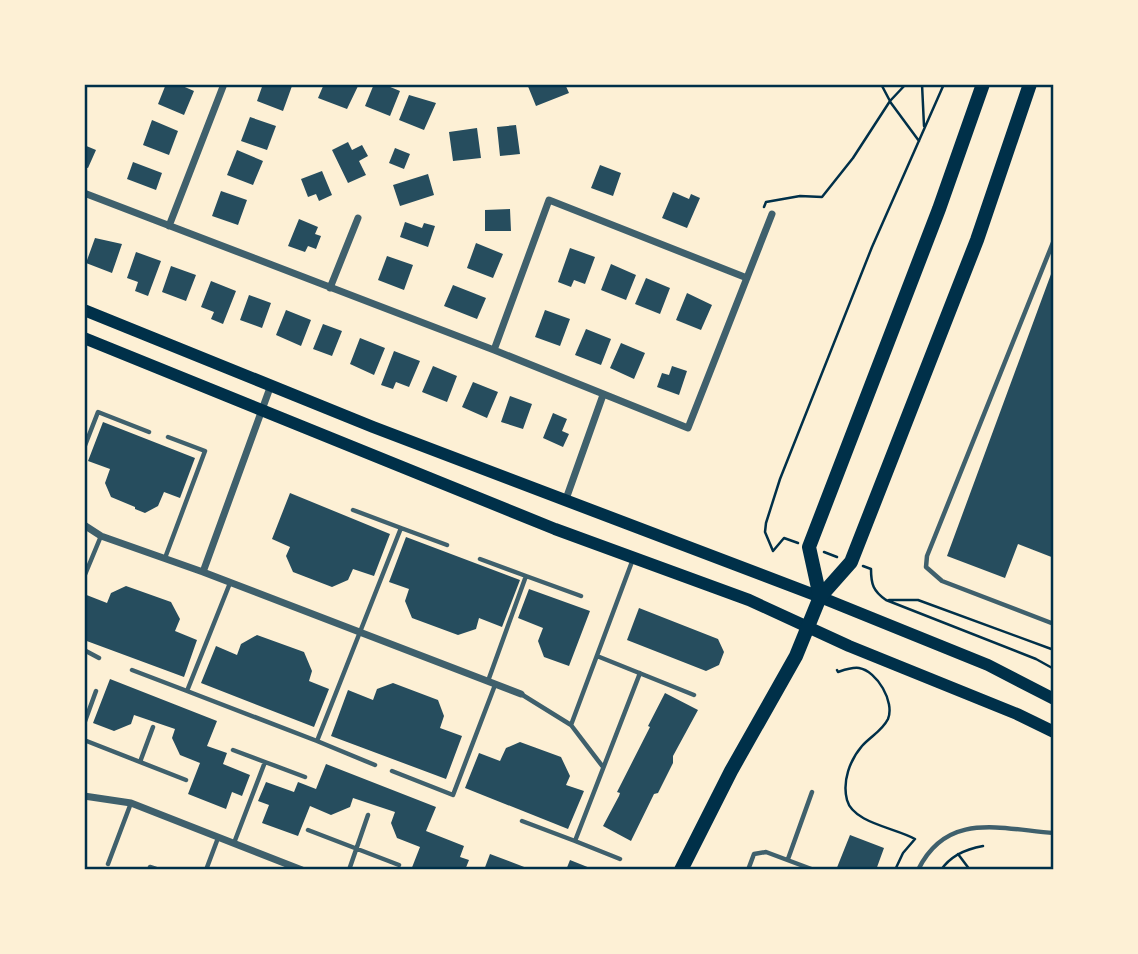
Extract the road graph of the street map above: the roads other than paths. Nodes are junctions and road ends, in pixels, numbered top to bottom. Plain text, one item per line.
1 (225, 84) edge
2 (983, 84) edge
3 (1030, 84) edge
4 (84, 193) edge
5 (772, 214) dead end
6 (358, 218) dead end
7 (169, 226) junction
8 (1054, 240) edge
9 (747, 278) junction
10 (330, 288) junction
11 (84, 310) edge
12 (84, 338) edge
13 (494, 351) junction
14 (271, 386) junction
15 (603, 395) junction
16 (262, 409) junction
17 (149, 432) dead end
18 (168, 437) dead end
19 (84, 448) edge
20 (566, 499) junction
21 (353, 510) dead end
22 (84, 525) edge
23 (401, 528) junction
24 (101, 536) junction
25 (447, 545) dead end
26 (634, 558) junction
27 (164, 559) junction
28 (480, 559) dead end
29 (203, 572) junction
30 (526, 576) junction
31 (84, 577) edge
32 (230, 583) junction
33 (581, 596) dead end
34 (820, 597) junction
35 (1054, 624) edge
36 (808, 627) junction
37 (360, 633) junction
38 (84, 650) edge
39 (597, 656) junction
40 (99, 658) dead end
41 (132, 670) dead end
42 (640, 673) junction
43 (491, 683) junction
44 (96, 691) dead end
45 (187, 691) junction
46 (521, 694) joint
47 (694, 695) dead end
48 (1054, 699) edge
49 (84, 724) edge
50 (570, 725) junction
51 (153, 727) dead end
52 (1054, 732) edge
53 (84, 740) edge
54 (317, 741) junction
55 (233, 750) dead end
56 (140, 762) junction
57 (265, 762) junction
58 (375, 765) dead end
59 (603, 768) junction
60 (392, 772) dead end
61 (304, 777) dead end
62 (186, 780) dead end
63 (812, 792) dead end
64 (84, 796) edge
65 (131, 803) junction
66 (368, 816) dead end
67 (522, 821) dead end
68 (308, 830) dead end
69 (1054, 833) edge
70 (219, 837) junction
71 (575, 841) junction
72 (234, 843) junction
73 (356, 849) junction
74 (620, 859) dead end
75 (788, 859) junction
76 (108, 864) dead end
77 (399, 865) dead end
78 (150, 867) dead end
79 (159, 870) edge
80 (206, 870) edge
81 (302, 870) edge
82 (349, 870) edge
83 (681, 870) edge
84 (748, 870) edge
85 (814, 870) edge
86 (918, 870) edge

1 - 7 street
2 - 34 highway
3 - 34 highway
4 - 7 street
5 - 9 street
6 - 10 street
7 - 10 street
8 - 35 lane
9 - 13 street
9 - 15 street
10 - 13 street
11 - 14 main road
12 - 16 main road
13 - 15 street
14 - 16 street
14 - 20 main road
15 - 20 street
16 - 26 main road
16 - 29 street
17 - 19 lane
18 - 27 lane
20 - 34 main road
21 - 23 lane
22 - 24 street
23 - 25 lane
23 - 37 lane
24 - 27 street
24 - 31 lane
26 - 36 main road
26 - 39 lane
27 - 29 street
28 - 30 lane
29 - 32 street
30 - 33 lane
30 - 43 lane
32 - 37 street
32 - 45 lane
34 - 36 highway
34 - 48 main road
36 - 52 main road
36 - 83 highway
37 - 43 street
37 - 54 lane
38 - 40 lane
39 - 42 lane
39 - 50 lane
41 - 45 lane
42 - 47 lane
42 - 59 lane
43 - 46 street
43 - 60 lane
44 - 49 lane
45 - 54 lane
46 - 50 lane
50 - 59 lane
51 - 56 lane
53 - 56 lane
54 - 58 lane
55 - 57 lane
56 - 62 lane
57 - 61 lane
57 - 72 lane
59 - 71 lane
63 - 75 lane
64 - 65 street
65 - 70 street
65 - 76 lane
66 - 73 lane
67 - 71 lane
68 - 73 lane
69 - 86 lane
70 - 72 street
70 - 80 lane
71 - 74 lane
72 - 81 street
73 - 77 lane
73 - 82 lane
75 - 84 lane
75 - 85 lane
78 - 79 lane

